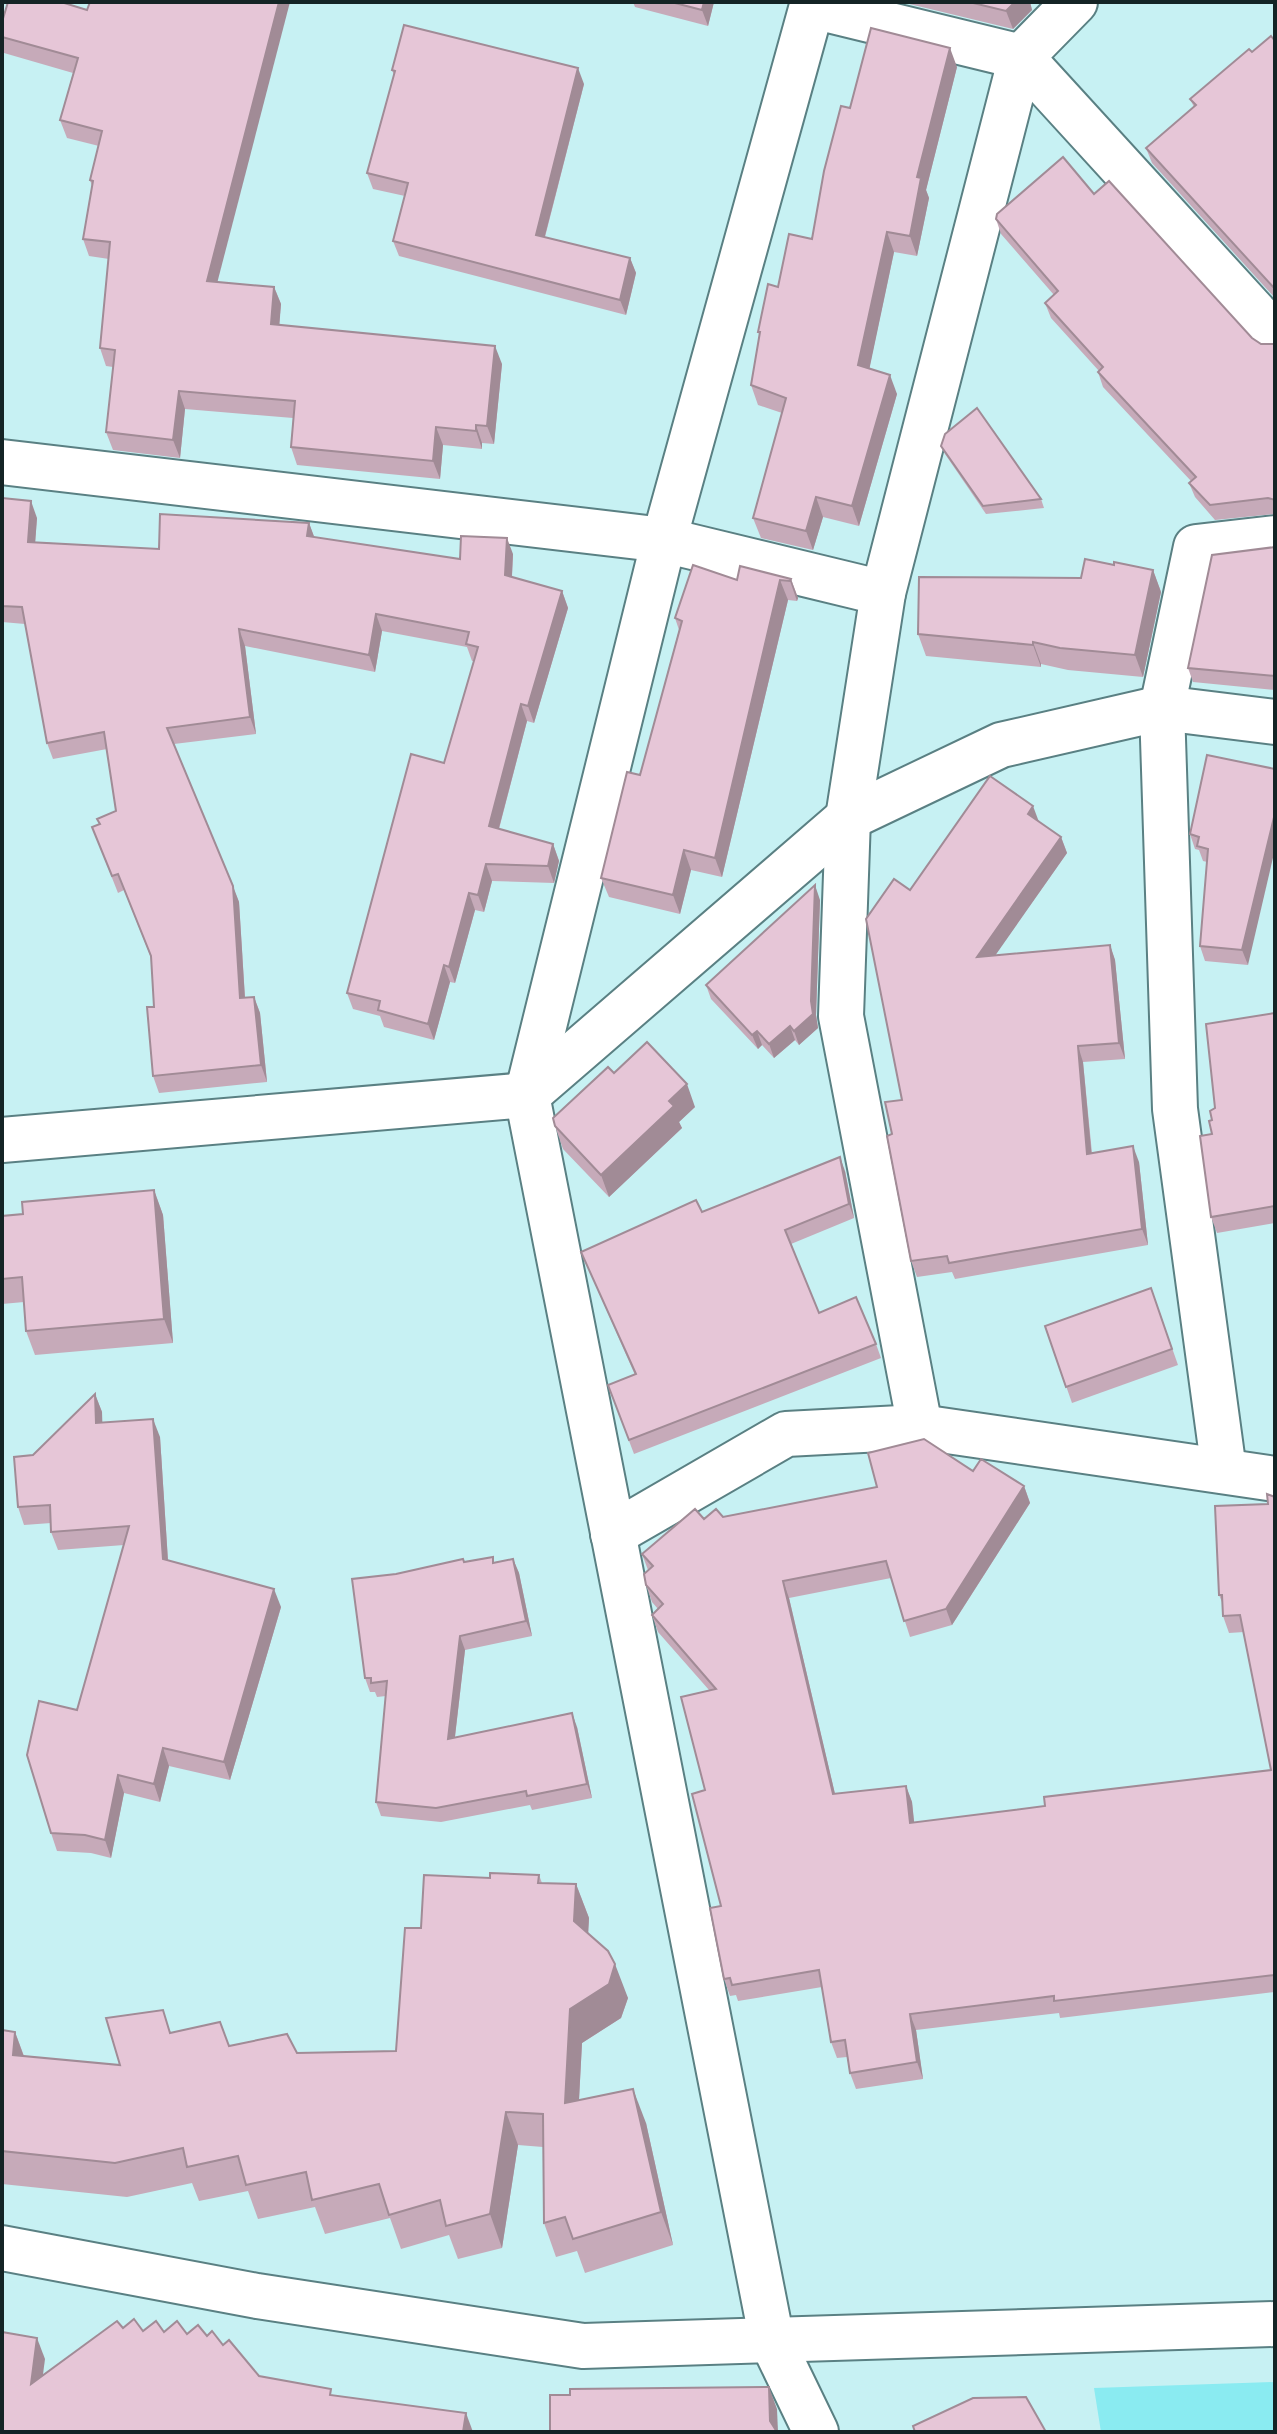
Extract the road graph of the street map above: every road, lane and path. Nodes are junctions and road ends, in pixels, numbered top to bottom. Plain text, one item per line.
1 (1075, 2) edge
2 (812, 4) edge
3 (1021, 57) junction
4 (1275, 335) edge
5 (2, 462) edge
6 (1275, 538) edge
7 (664, 540) junction
8 (883, 593) junction
9 (1162, 708) junction
10 (1275, 722) edge
11 (848, 818) junction
12 (527, 1095) junction
13 (2, 1140) edge
14 (920, 1427) junction
15 (1224, 1471) junction
16 (1275, 1479) edge
17 (613, 1534) junction
18 (2, 2248) edge
19 (1275, 2324) edge
20 (772, 2341) junction
21 (816, 2432) edge

1 - 3 street
2 - 3 street
2 - 7 street
3 - 4 street
3 - 8 street
5 - 7 street
6 - 9 street
7 - 8 street
7 - 12 street
8 - 11 street
9 - 10 street
9 - 11 street
9 - 15 street
11 - 12 street
11 - 14 street
12 - 13 street
12 - 17 street
14 - 15 street
14 - 17 street
15 - 16 street
17 - 20 street
18 - 20 street
19 - 20 street
20 - 21 street

